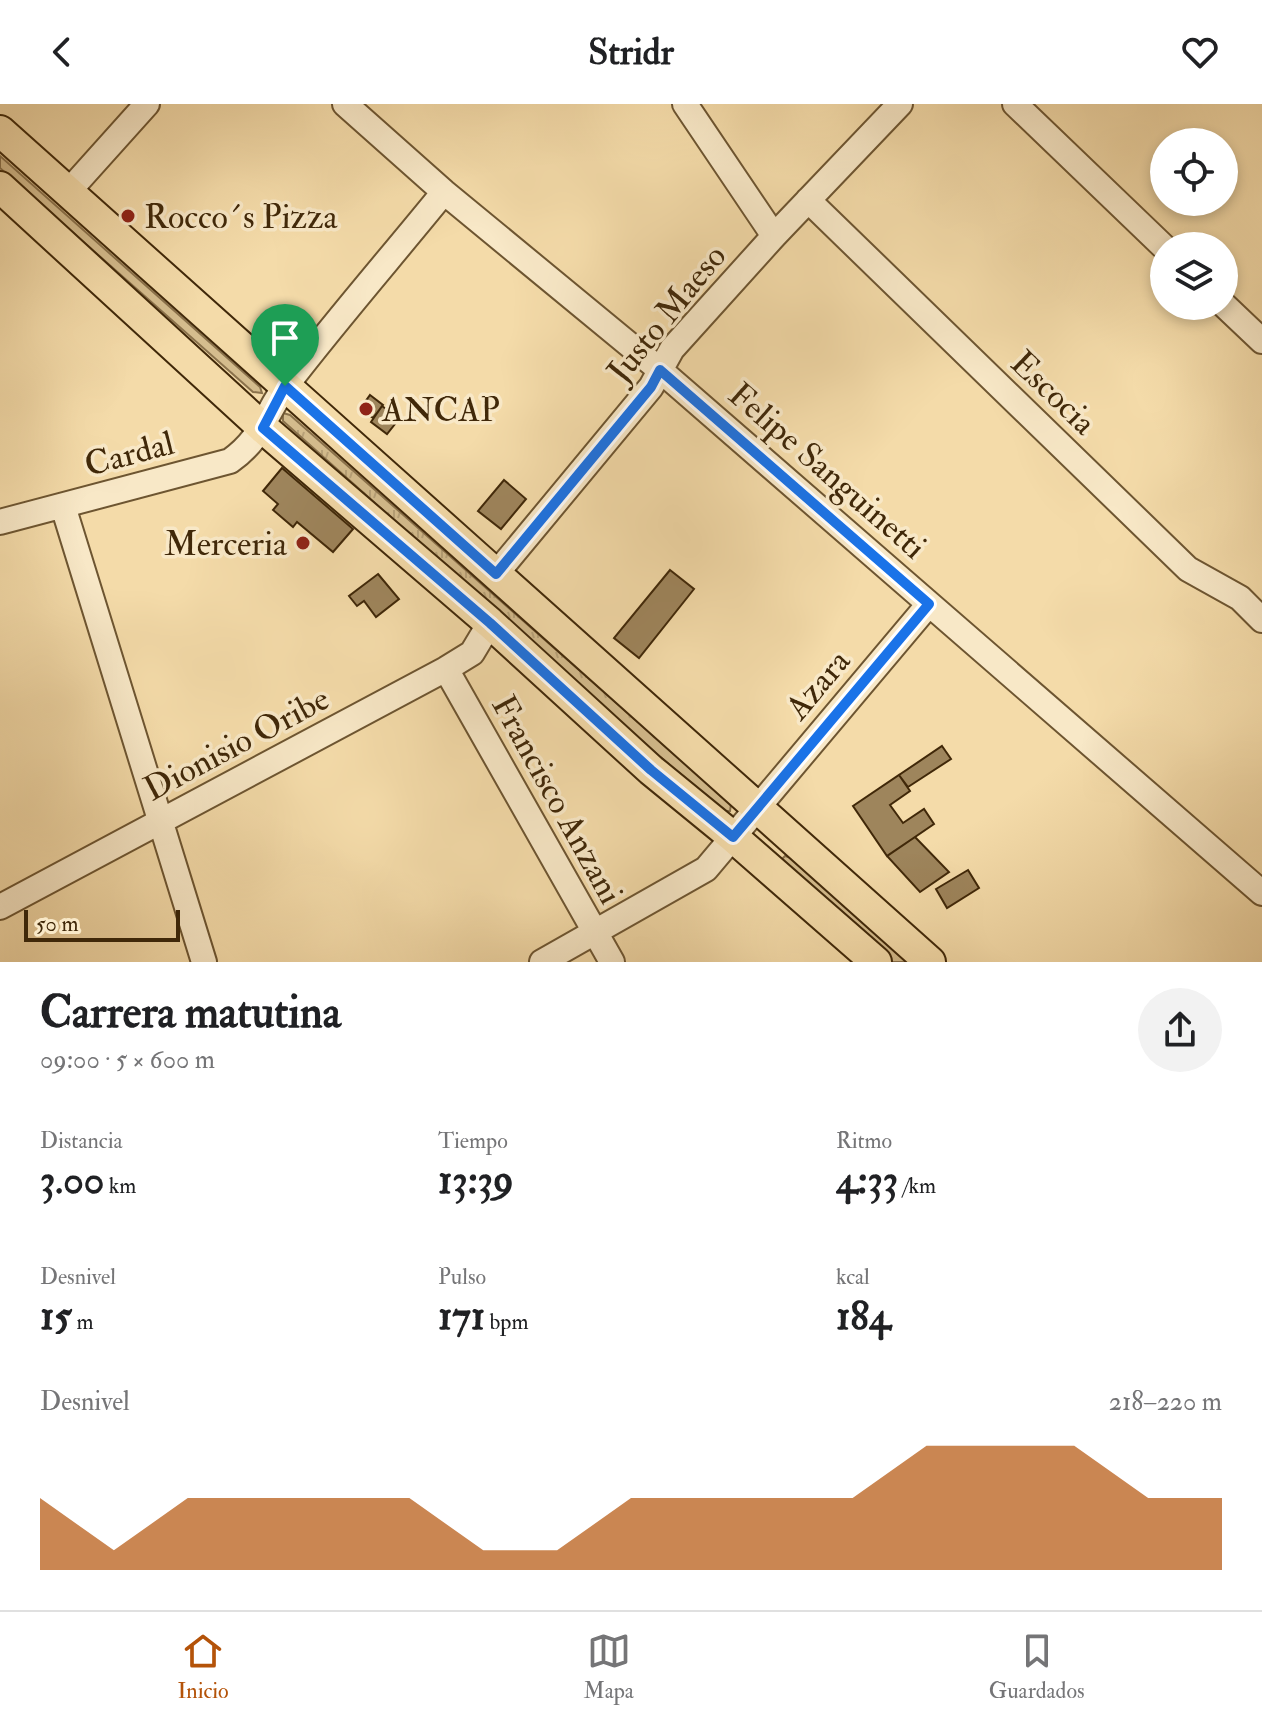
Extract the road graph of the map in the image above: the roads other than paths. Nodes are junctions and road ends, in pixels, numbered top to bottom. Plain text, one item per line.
1 (147, 104) edge
2 (345, 104) edge
3 (685, 104) edge
4 (900, 104) edge
5 (1015, 104) edge
6 (0, 131) edge
7 (0, 187) edge
8 (68, 192) junction
9 (444, 192) junction
10 (808, 200) junction
11 (1150, 234) edge
12 (774, 236) junction
13 (1238, 318) edge
14 (1262, 341) edge
15 (660, 370) junction
16 (285, 386) junction
17 (263, 428) junction
18 (63, 506) junction
19 (0, 522) edge
20 (496, 574) junction
21 (929, 604) junction
22 (1262, 620) edge
23 (490, 623) junction
24 (446, 669) junction
25 (757, 808) junction
26 (160, 822) junction
27 (733, 837) junction
28 (1262, 893) edge
29 (0, 907) edge
30 (595, 934) junction
31 (204, 962) edge
32 (542, 962) edge
33 (612, 962) edge
34 (876, 962) edge
35 (930, 962) edge

1 - 8 street
2 - 9 street, Felipe Sanguinetti
3 - 12 street
4 - 10 street, Justo Maeso
5 - 11 street
6 - 8 main road
7 - 17 main road
8 - 16 main road
9 - 15 street, Felipe Sanguinetti
9 - 16 street, Cardal
10 - 12 street, Justo Maeso
10 - 22 street, Escocia
12 - 15 street, Justo Maeso
13 - 14 street
15 - 20 street, Justo Maeso
15 - 21 street, Felipe Sanguinetti
16 - 17 street, Cardal
16 - 20 main road
17 - 18 street, Cardal
17 - 23 main road
18 - 19 street, Cardal
18 - 26 street
20 - 25 main road
21 - 25 street, Azara
21 - 28 street, Felipe Sanguinetti
23 - 24 street, Dionisio Oribe
23 - 27 main road
24 - 26 street, Dionisio Oribe
24 - 30 street, Francisco Anzani
25 - 27 street, Azara
25 - 35 main road
26 - 29 street, Dionisio Oribe
26 - 31 street
27 - 30 street, Azara
27 - 34 main road
30 - 32 street, Azara
30 - 33 street, Francisco Anzani

